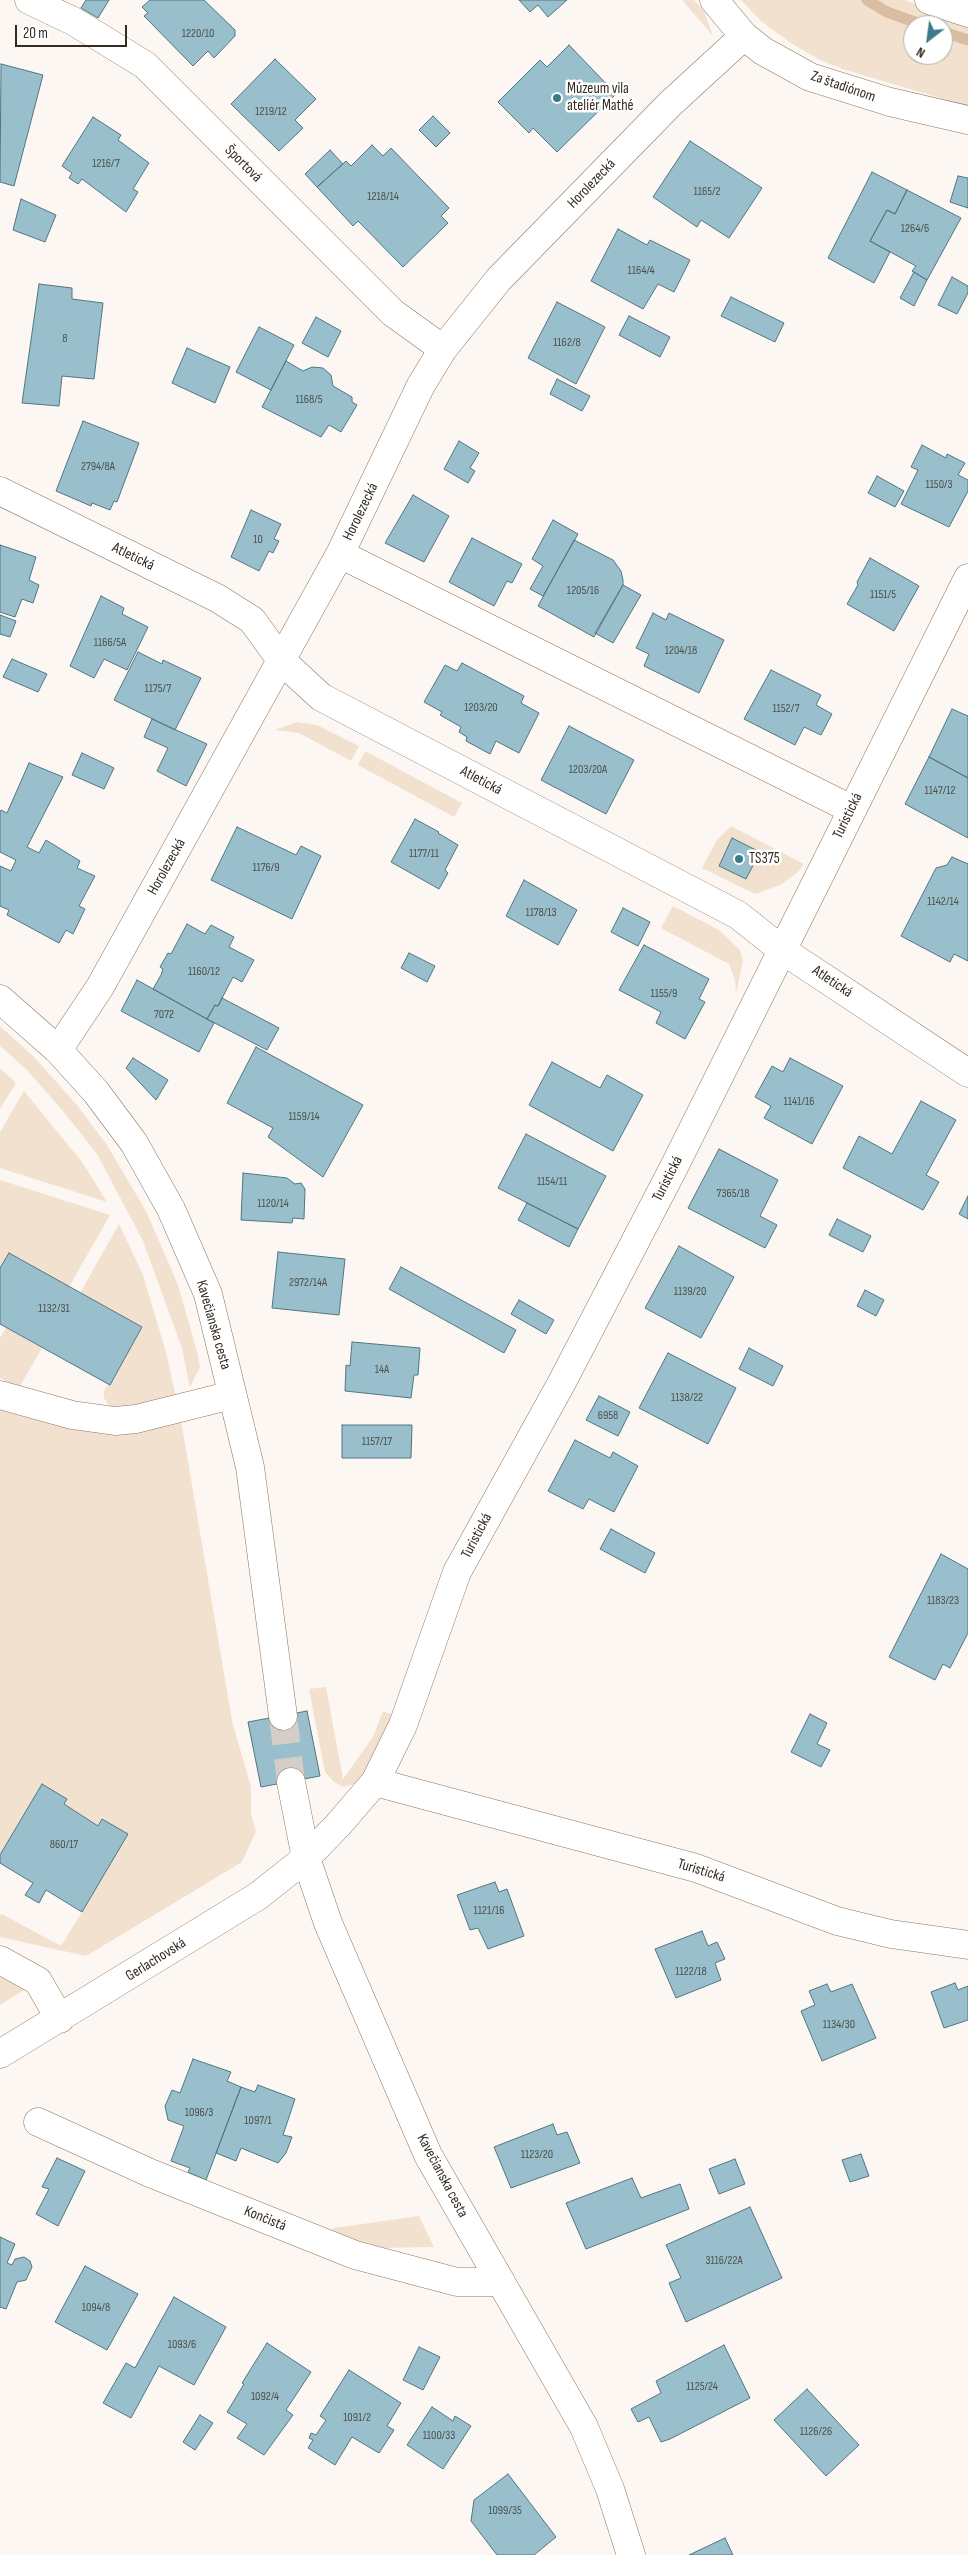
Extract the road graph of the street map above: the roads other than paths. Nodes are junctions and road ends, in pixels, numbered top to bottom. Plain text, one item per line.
1 (29, 0) edge
2 (714, 0) edge
3 (929, 0) edge
4 (968, 13) edge
5 (744, 36) junction
6 (968, 120) edge
7 (443, 349) junction
8 (0, 491) edge
9 (340, 554) junction
10 (968, 578) edge
11 (282, 660) junction
12 (851, 809) junction
13 (782, 950) junction
14 (0, 999) edge
15 (58, 1050) junction
16 (968, 1073) edge
17 (232, 1394) junction
18 (0, 1395) edge
19 (283, 1716) tunnel mouth
20 (291, 1782) tunnel mouth
21 (375, 1782) junction
22 (306, 1858) junction
23 (968, 1945) edge
24 (0, 1960) edge
25 (60, 2019) junction
26 (0, 2054) edge
27 (38, 2122) dead end
28 (502, 2282) junction
29 (630, 2555) edge

1 - 7 street, Športová
2 - 5 street, Za štadiónom
3 - 4 street
5 - 6 street, Za štadiónom
5 - 7 street, Horolezecká
7 - 9 street, Horolezecká
8 - 11 street, Atletická
9 - 11 street, Horolezecká
9 - 12 street
10 - 12 street, Turistická
11 - 13 street, Atletická
11 - 15 street, Horolezecká
12 - 13 street, Turistická
13 - 16 street, Atletická
13 - 21 street, Turistická
14 - 15 street, Kavečianska cesta
15 - 17 street, Kavečianska cesta
17 - 18 street
17 - 19 street, Kavečianska cesta
20 - 22 street, Kavečianska cesta
21 - 22 street, Turistická
21 - 23 street, Turistická
22 - 25 street, Gerlachovská
22 - 28 street, Kavečianska cesta
24 - 25 street
25 - 26 street, Gerlachovská
27 - 28 street, Končistá
28 - 29 street, Kavečianska cesta

